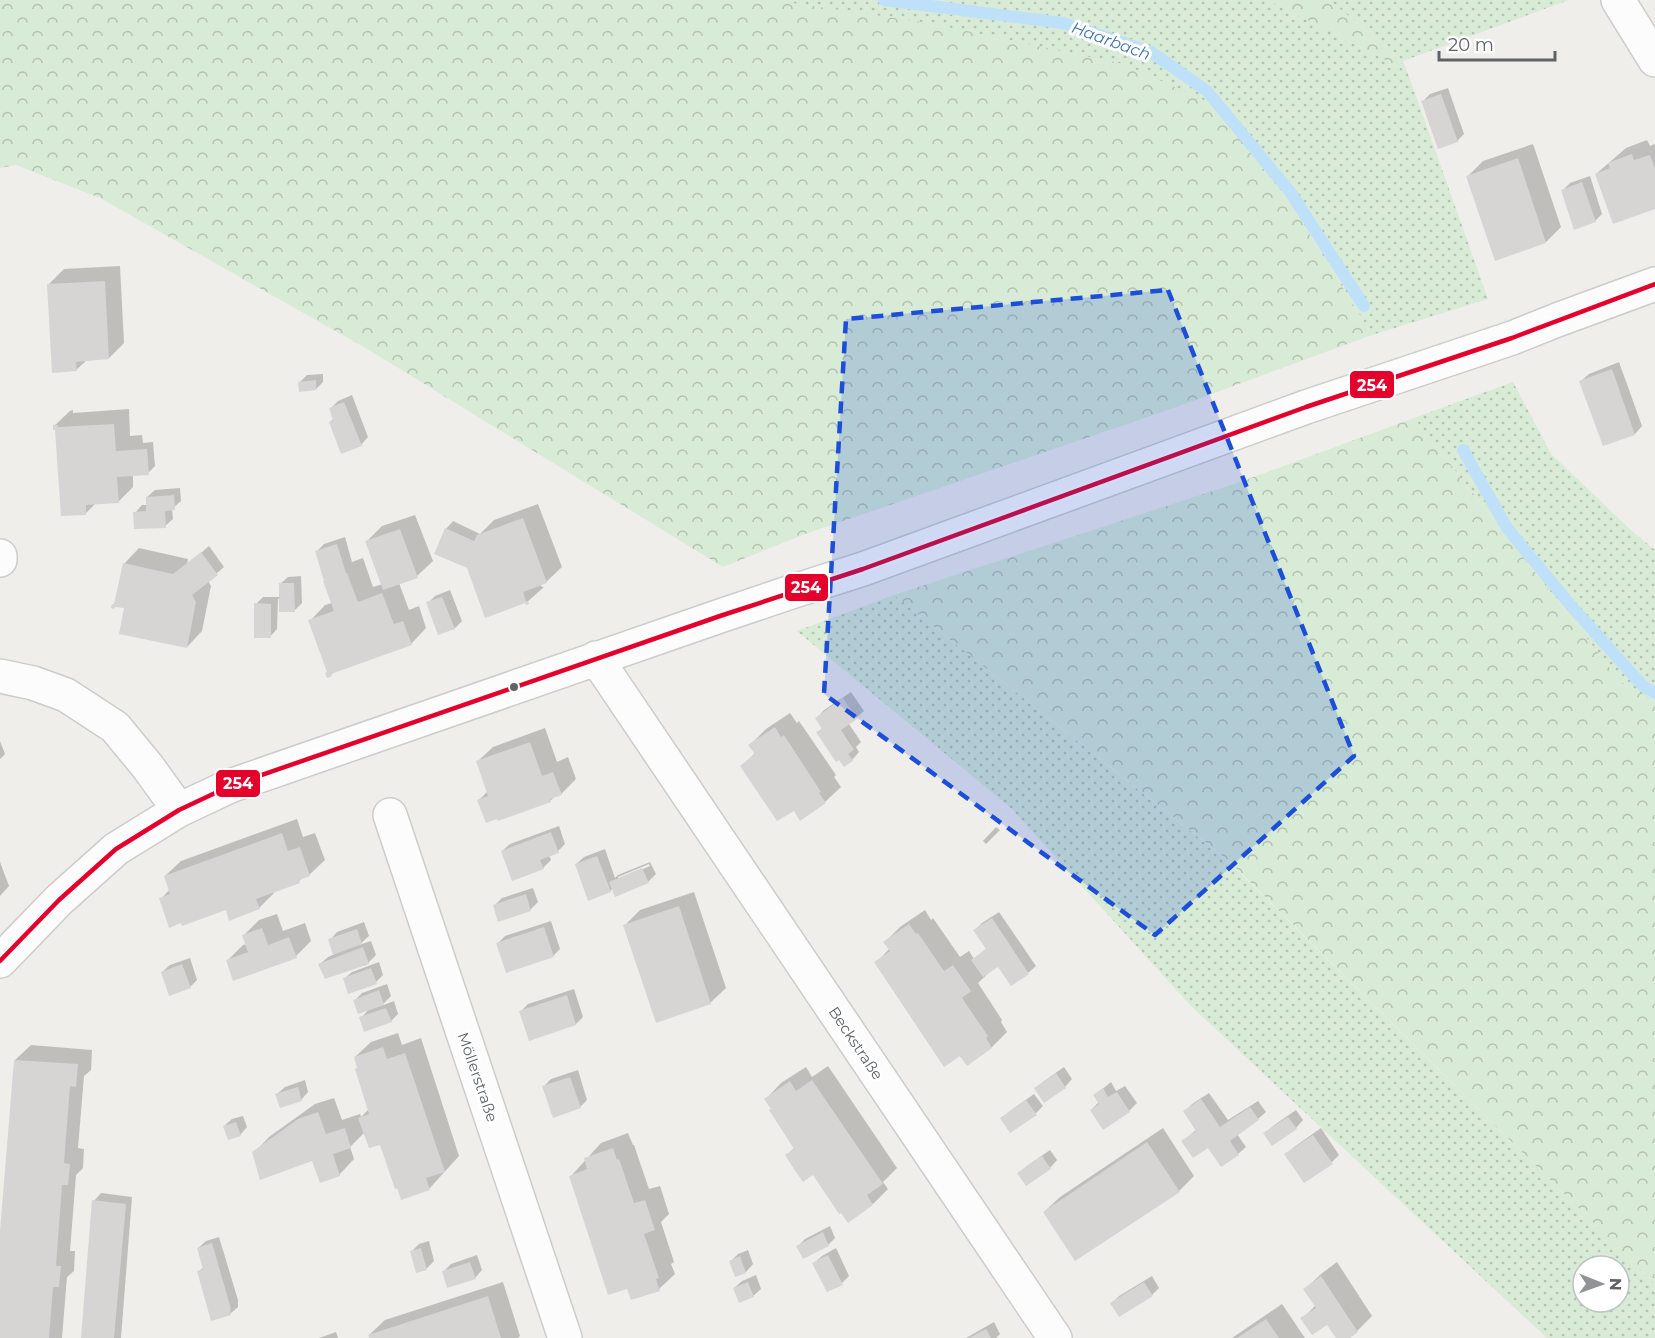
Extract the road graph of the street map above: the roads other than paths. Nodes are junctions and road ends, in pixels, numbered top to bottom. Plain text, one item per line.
1 (1618, 0) edge
2 (1655, 60) edge
3 (1655, 284) edge
4 (596, 658) junction
5 (0, 676) edge
6 (179, 810) junction
7 (390, 815) dead end
8 (0, 961) edge
9 (566, 1338) edge
10 (1055, 1338) edge

1 - 2 street
3 - 4 street
4 - 6 street
4 - 10 street, Beckstraße
5 - 6 street
6 - 8 street
7 - 9 street, Möllerstraße

